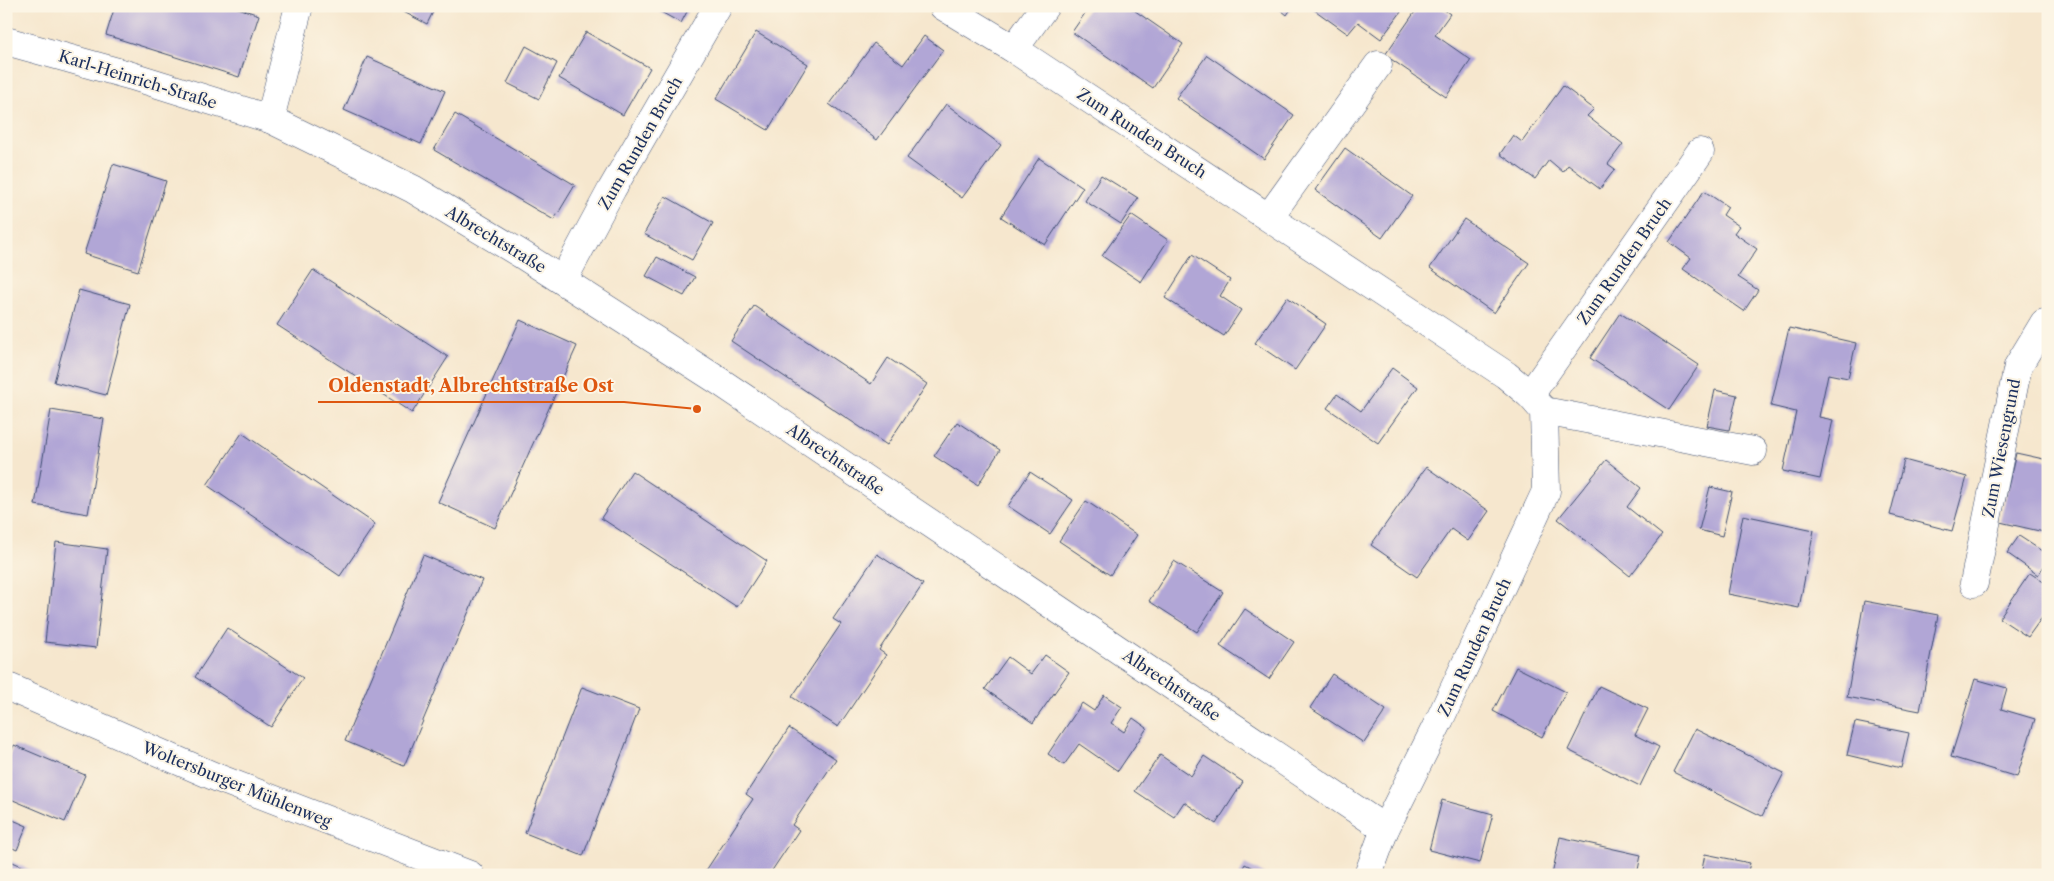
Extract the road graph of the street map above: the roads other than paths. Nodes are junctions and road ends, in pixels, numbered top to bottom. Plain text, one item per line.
1 (300, 6) edge
2 (718, 6) edge
3 (943, 6) edge
4 (1045, 6) edge
5 (6, 41) edge
6 (1014, 49) junction
7 (1378, 65) dead end
8 (270, 119) junction
9 (1700, 152) dead end
10 (1269, 217) junction
11 (563, 280) junction
12 (2048, 326) edge
13 (1537, 403) junction
14 (1753, 451) dead end
15 (1974, 583) dead end
16 (6, 686) edge
17 (1385, 829) junction
18 (458, 873) edge
19 (1368, 875) edge

1 - 8 street
2 - 11 street, Zum Runden Bruch
3 - 6 street, Zum Runden Bruch
4 - 6 street
5 - 8 street, Karl-Heinrich-Straße
6 - 10 street, Zum Runden Bruch
7 - 10 street
8 - 11 street, Albrechtstraße
9 - 13 street, Zum Runden Bruch
10 - 13 street, Zum Runden Bruch
11 - 17 street, Albrechtstraße
12 - 15 street, Zum Wiesengrund
13 - 14 street, Zum Runden Bruch
13 - 17 street, Zum Runden Bruch
16 - 18 street, Woltersburger Mühlenweg
17 - 19 street, Zum Runden Bruch

